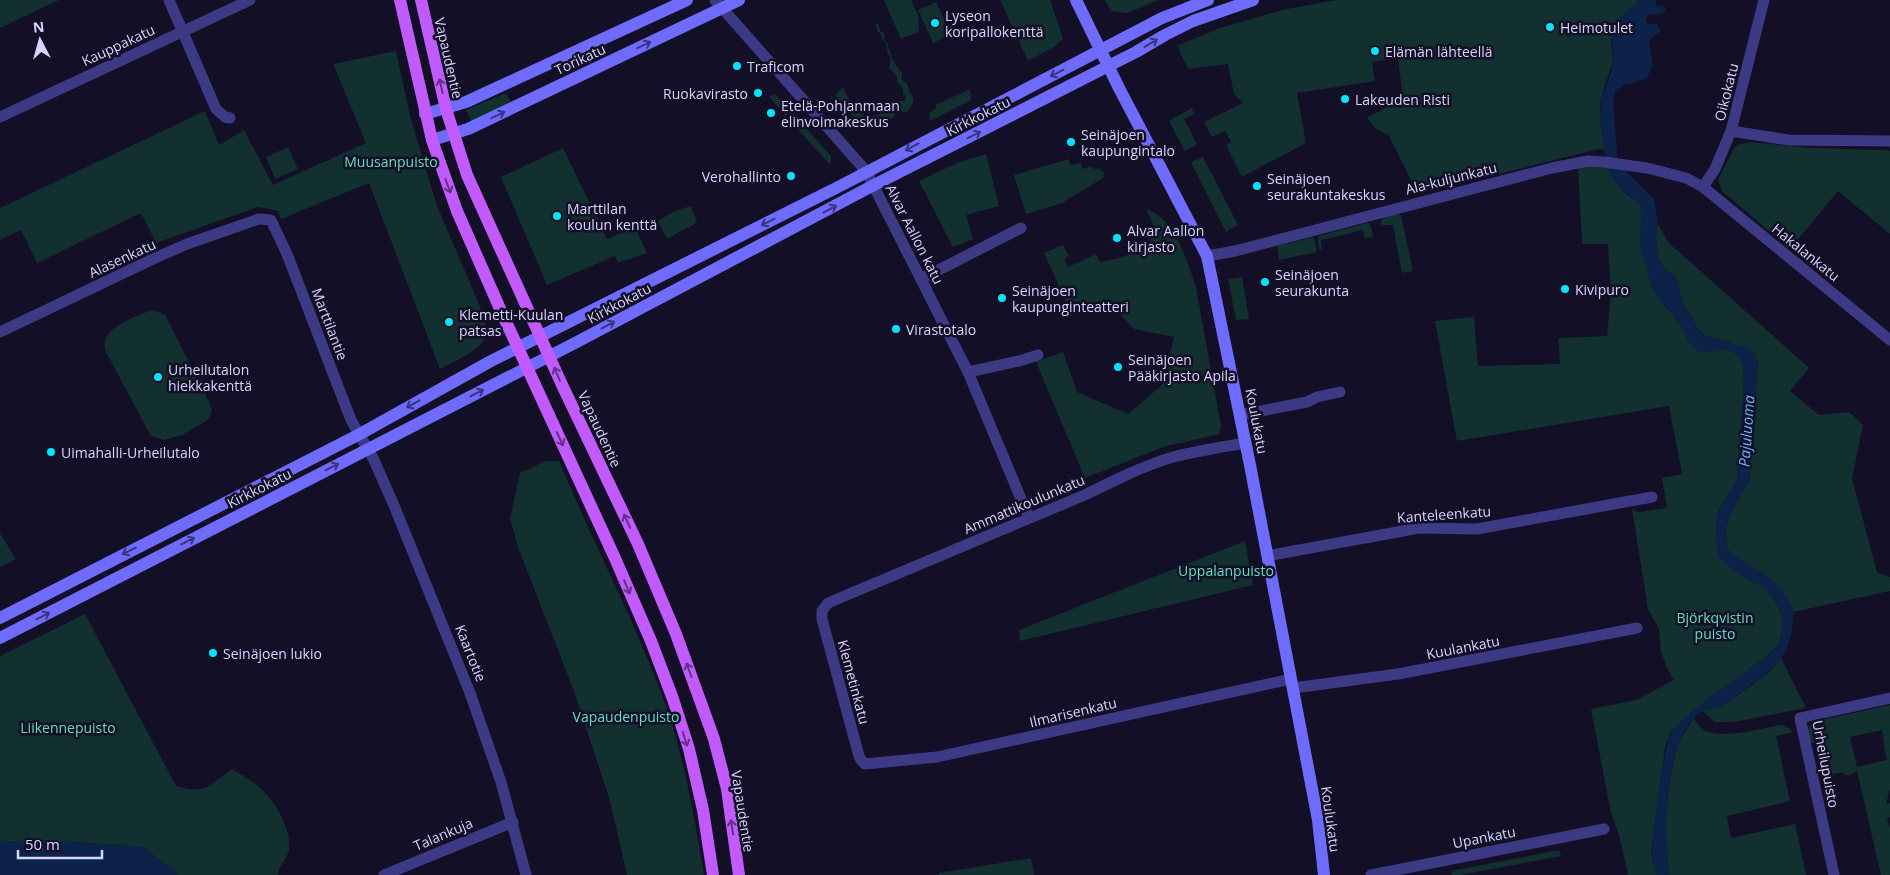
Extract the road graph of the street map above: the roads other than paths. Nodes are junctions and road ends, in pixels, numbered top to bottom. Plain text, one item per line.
1 (169, 0) edge
2 (250, 0) edge
3 (400, 0) edge
4 (421, 0) edge
5 (687, 0) edge
6 (739, 0) edge
7 (1076, 0) edge
8 (1208, 0) edge
9 (1253, 0) edge
10 (1764, 0) edge
11 (719, 4) edge
12 (182, 31) junction
13 (1100, 50) junction
14 (1108, 66) junction
15 (446, 108) junction
16 (425, 114) junction
17 (0, 117) edge
18 (230, 118) dead end
19 (1731, 131) junction
20 (453, 134) junction
21 (432, 140) junction
22 (1890, 141) edge
23 (866, 171) junction
24 (874, 185) junction
25 (1703, 187) junction
26 (259, 219) joint
27 (1021, 228) dead end
28 (1207, 256) junction
29 (921, 279) junction
30 (0, 332) edge
31 (541, 336) junction
32 (1890, 340) edge
33 (518, 348) junction
34 (1038, 355) dead end
35 (550, 356) junction
36 (527, 367) junction
37 (968, 372) junction
38 (1340, 392) dead end
39 (1240, 416) junction
40 (360, 434) junction
41 (1245, 443) junction
42 (368, 448) junction
43 (1652, 498) dead end
44 (1029, 518) junction
45 (1267, 556) junction
46 (822, 611) joint
47 (0, 618) edge
48 (1637, 628) dead end
49 (0, 638) edge
50 (1292, 684) junction
51 (1890, 698) edge
52 (860, 760) joint
53 (513, 822) junction
54 (1604, 829) dead end
55 (411, 870) edge
56 (384, 875) edge
57 (526, 875) edge
58 (713, 875) edge
59 (739, 875) edge
60 (1324, 875) edge
61 (1371, 875) edge
62 (1834, 875) edge

1 - 12 street
2 - 12 street, Kauppakatu
3 - 16 main road
15 -> 4 main road, Vapaudentie
5 - 15 main road, Torikatu
6 - 11 main road, Torikatu
7 - 13 main road, Koulukatu
8 - 13 main road, Kirkkokatu
14 -> 9 main road, Kirkkokatu
10 - 19 street, Oikokatu
20 -> 11 main road, Torikatu
11 - 23 street, Alvar Aallon katu
12 - 17 street, Kauppakatu
12 - 18 street
13 - 14 main road, Koulukatu
13 -> 23 main road, Kirkkokatu
24 -> 14 main road, Kirkkokatu
14 - 28 main road, Koulukatu
15 - 16 main road, Torikatu
15 - 20 main road, Vapaudentie
16 - 21 main road
19 - 22 street
19 - 25 street, Oikokatu
20 - 21 main road, Torikatu
20 - 31 main road, Vapaudentie
21 -> 33 main road
23 - 24 street, Alvar Aallon katu
23 -> 31 main road, Kirkkokatu
24 - 29 street, Alvar Aallon katu
35 -> 24 main road, Kirkkokatu
25 - 28 street, Ala-kuljunkatu
25 - 32 street, Hakalankatu
26 - 30 street, Alasenkatu
26 - 40 street, Marttilantie
27 - 29 street
28 - 39 main road, Koulukatu
29 - 37 street, Alvar Aallon katu
31 - 33 main road, Kirkkokatu
31 - 35 main road, Vapaudentie
33 - 36 main road
33 -> 40 main road, Kirkkokatu
34 - 37 street
35 - 36 main road, Kirkkokatu
59 -> 35 main road, Vapaudentie
42 -> 36 main road, Kirkkokatu
36 -> 58 main road
37 - 44 street, Alvar Aallon katu
38 - 39 street
39 - 41 main road, Koulukatu
40 - 42 street, Marttilantie
40 -> 47 main road, Kirkkokatu
41 - 44 street, Ammattikoulunkatu
41 - 45 main road, Koulukatu
49 -> 42 main road, Kirkkokatu
42 - 53 street, Kaartotie
43 - 45 street, Kanteleenkatu
44 - 46 street, Ammattikoulunkatu
45 - 50 main road, Koulukatu
46 - 52 street, Klemetinkatu
48 - 50 street, Kuulankatu
50 - 52 street, Ilmarisenkatu
50 - 60 main road, Koulukatu
51 - 62 street, Urheilupuisto
53 - 55 street, Talankuja
53 - 57 street, Kaartotie
54 - 61 street, Upankatu
55 - 56 street, Talankuja

